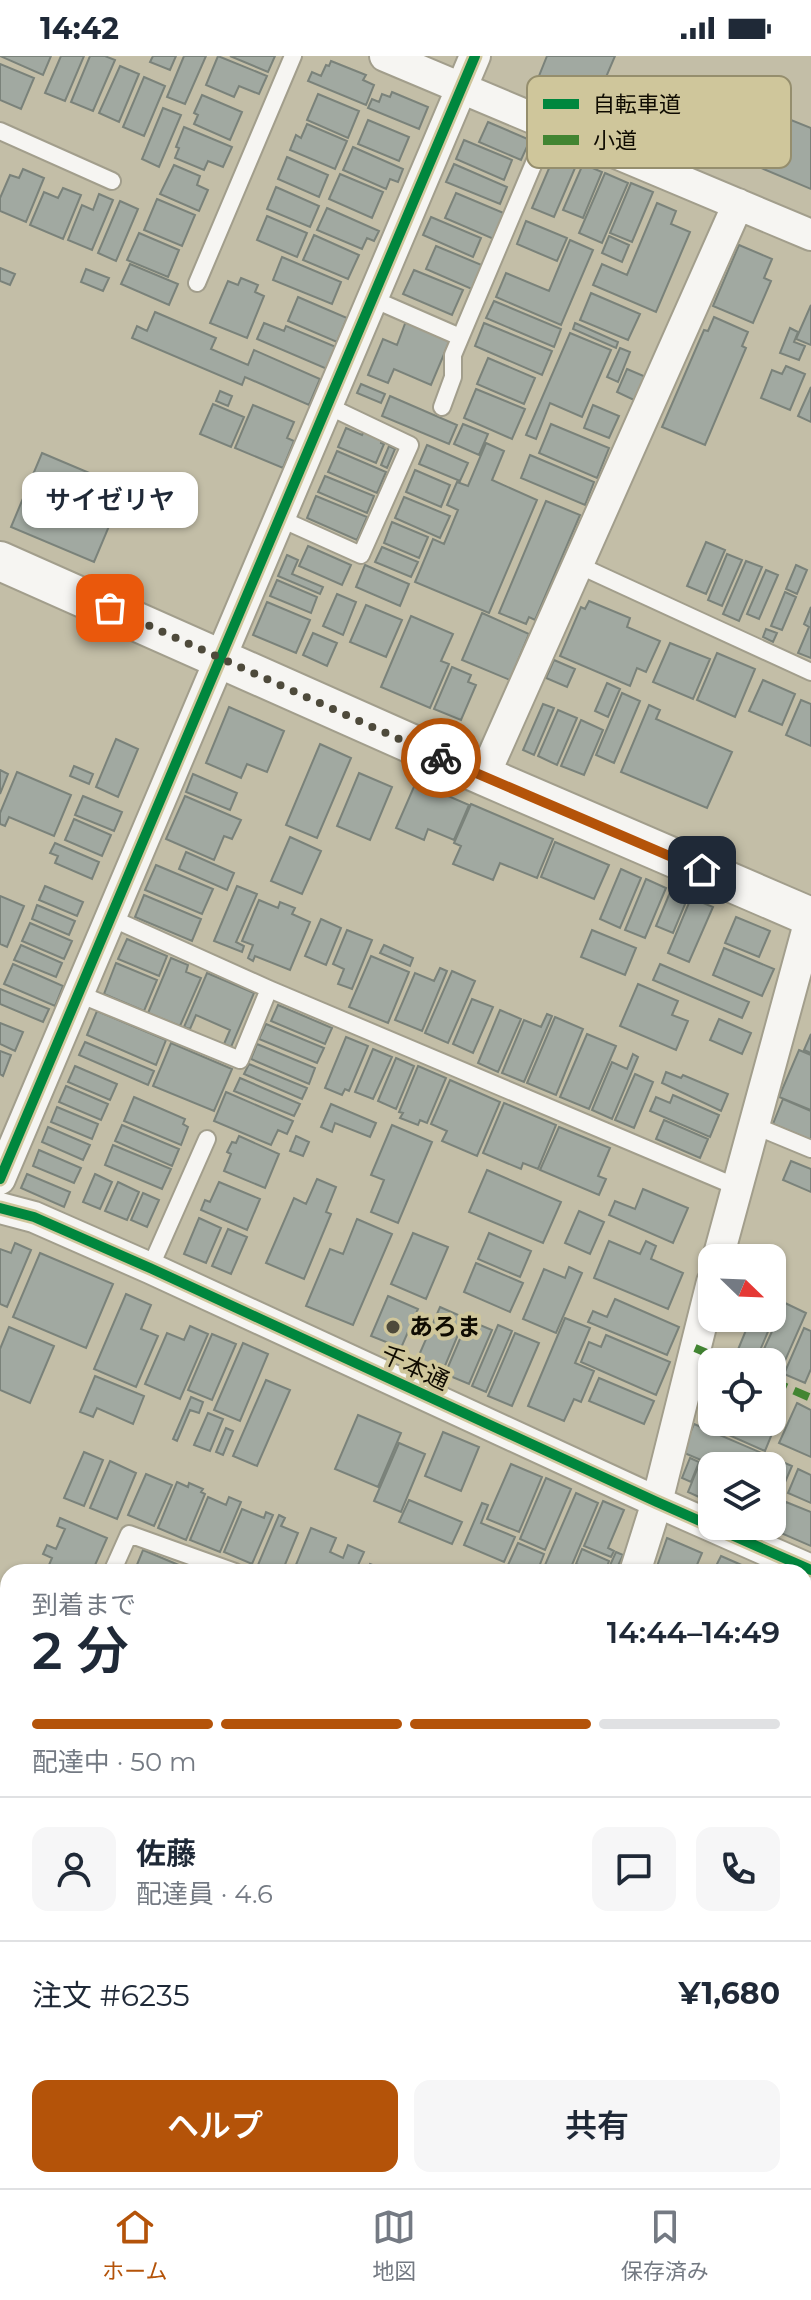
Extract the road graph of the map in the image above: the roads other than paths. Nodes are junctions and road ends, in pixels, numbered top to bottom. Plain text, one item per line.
1 (293, 56) edge
2 (385, 56) edge
3 (475, 56) edge
4 (462, 88) junction
5 (527, 115) edge
6 (0, 131) edge
7 (532, 168) edge
8 (652, 168) edge
9 (112, 181) dead end
10 (738, 204) junction
11 (811, 235) edge
12 (197, 283) dead end
13 (373, 299) junction
14 (460, 337) junction
15 (328, 406) junction
16 (442, 407) dead end
17 (281, 519) junction
18 (0, 561) edge
19 (576, 564) junction
20 (222, 660) junction
21 (811, 672) edge
22 (484, 776) junction
23 (811, 916) edge
24 (111, 918) junction
25 (269, 989) junction
26 (79, 994) junction
27 (753, 1125) junction
28 (207, 1139) dead end
29 (811, 1149) edge
30 (0, 1179) edge
31 (737, 1187) junction
32 (0, 1208) edge
33 (722, 1244) edge
34 (150, 1268) junction
35 (700, 1332) edge
36 (657, 1502) junction
37 (116, 1564) edge
38 (213, 1564) edge
39 (638, 1564) edge
40 (797, 1564) edge

1 - 12 lane
2 - 4 street
3 - 4 street
4 - 5 street
4 - 13 street
6 - 9 lane
7 - 14 lane
8 - 10 street
10 - 11 street
10 - 19 street
13 - 14 lane
13 - 15 street
14 - 16 lane
15 - 17 street
15 - 17 lane
17 - 20 street
18 - 20 street
19 - 21 lane
19 - 22 street
20 - 22 street
20 - 24 street
22 - 23 street
23 - 27 street
24 - 25 lane
24 - 26 street
25 - 26 lane
25 - 31 lane
26 - 30 street
27 - 29 lane
27 - 31 street
28 - 34 lane
31 - 33 street
32 - 34 street, 千本通
34 - 36 street, 千本通
35 - 36 street
36 - 39 street
36 - 40 street, 千本通
37 - 38 lane

